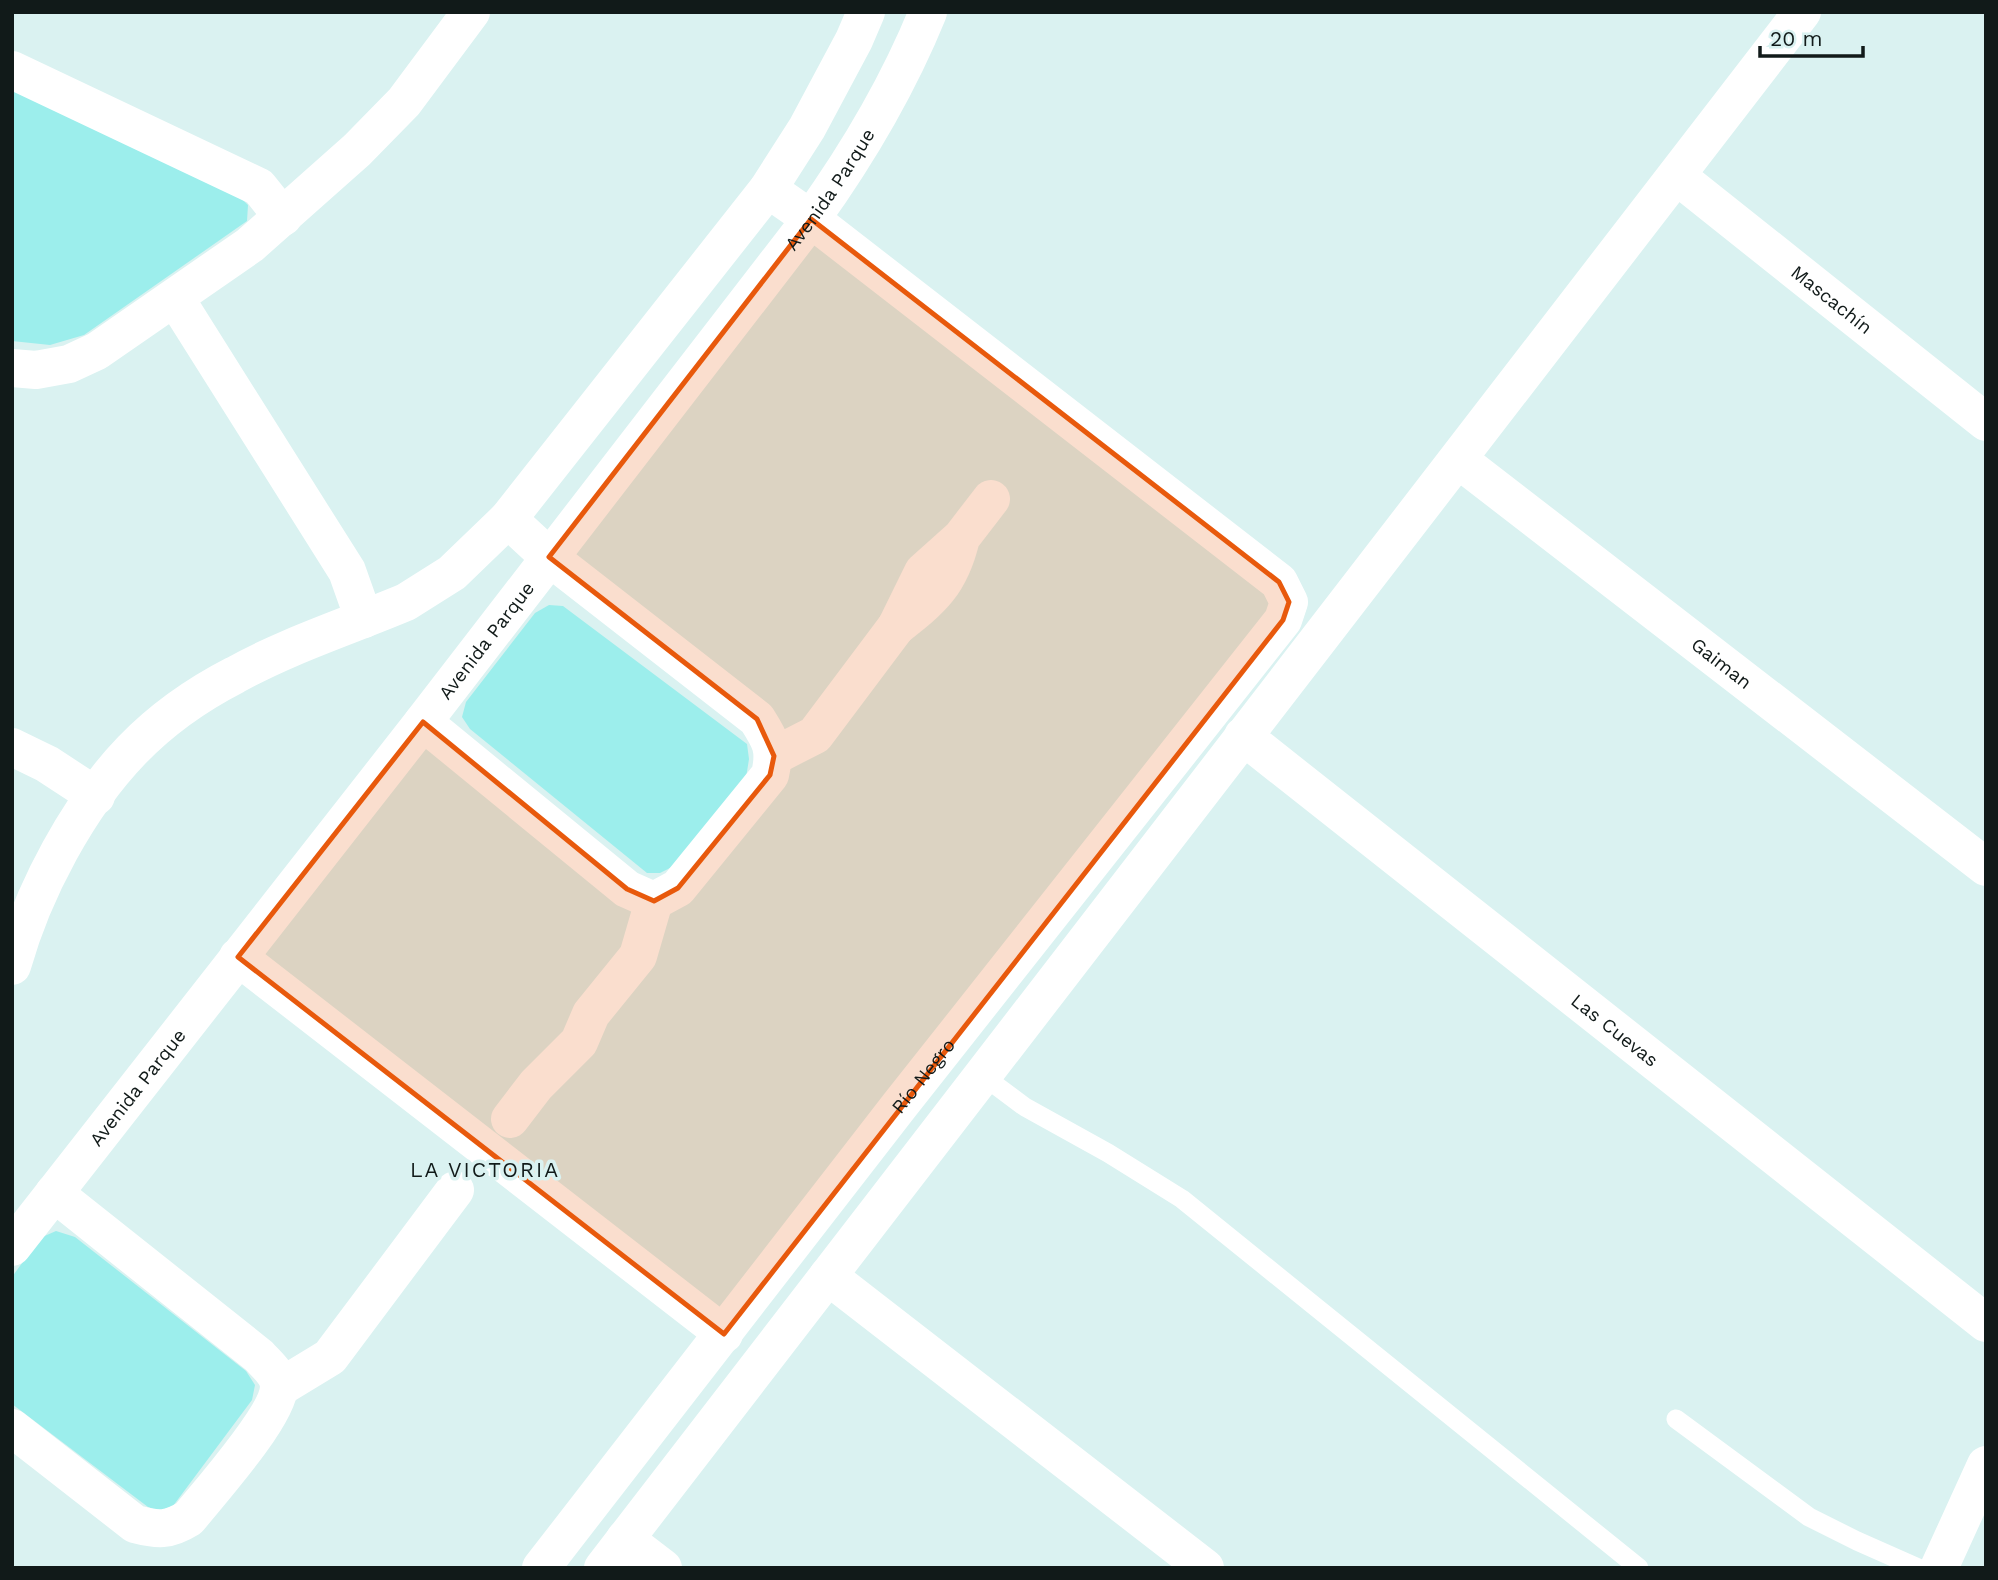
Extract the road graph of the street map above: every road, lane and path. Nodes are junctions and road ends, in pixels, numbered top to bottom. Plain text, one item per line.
1 (471, 12) edge
2 (866, 12) edge
3 (928, 12) edge
4 (1802, 12) edge
5 (12, 70) edge
6 (1677, 177) junction
7 (768, 189) junction
8 (283, 217) junction
9 (811, 219) junction
10 (174, 298) junction
11 (12, 368) edge
12 (1986, 422) edge
13 (1459, 460) junction
14 (991, 499) dead end
15 (508, 519) junction
16 (549, 557) junction
17 (365, 619) junction
18 (423, 722) junction
19 (1243, 736) junction
20 (12, 747) edge
21 (774, 756) junction
22 (96, 796) junction
23 (1986, 867) edge
24 (654, 901) junction
25 (238, 957) junction
26 (12, 967) edge
27 (982, 1075) junction
28 (510, 1119) dead end
29 (455, 1190) dead end
30 (54, 1193) junction
31 (12, 1247) edge
32 (828, 1276) junction
33 (1986, 1323) edge
34 (724, 1334) junction
35 (279, 1388) junction
36 (1676, 1419) dead end
37 (12, 1428) edge
38 (1986, 1465) edge
39 (614, 1553) edge
40 (541, 1568) edge
41 (663, 1568) edge
42 (1205, 1568) edge
43 (1639, 1568) edge
44 (1918, 1568) edge
45 (1938, 1568) edge

1 - 8 street
2 - 7 street
3 - 9 street, Avenida Parque
4 - 6 street
5 - 8 street
6 - 12 street, Mascachín
6 - 13 street
7 - 9 street
7 - 15 street
8 - 10 street
9 - 16 street, Avenida Parque
9 - 34 street, Río Negro
10 - 11 street
10 - 17 street
13 - 19 street
13 - 23 street, Gaiman
14 - 21 street
15 - 16 street
15 - 17 street
16 - 18 street, Avenida Parque
16 - 21 street
17 - 22 street
18 - 24 street
18 - 25 street, Avenida Parque
19 - 27 street
19 - 33 street, Las Cuevas
20 - 22 street
21 - 24 street
22 - 26 street
24 - 28 street
25 - 30 street, Avenida Parque
25 - 34 street
27 - 32 street
27 - 43 lane
29 - 35 street
30 - 31 street, Avenida Parque
30 - 35 street
32 - 39 street
32 - 42 street
34 - 40 street, Río Negro
35 - 37 street
36 - 44 lane
38 - 45 street
39 - 41 street

